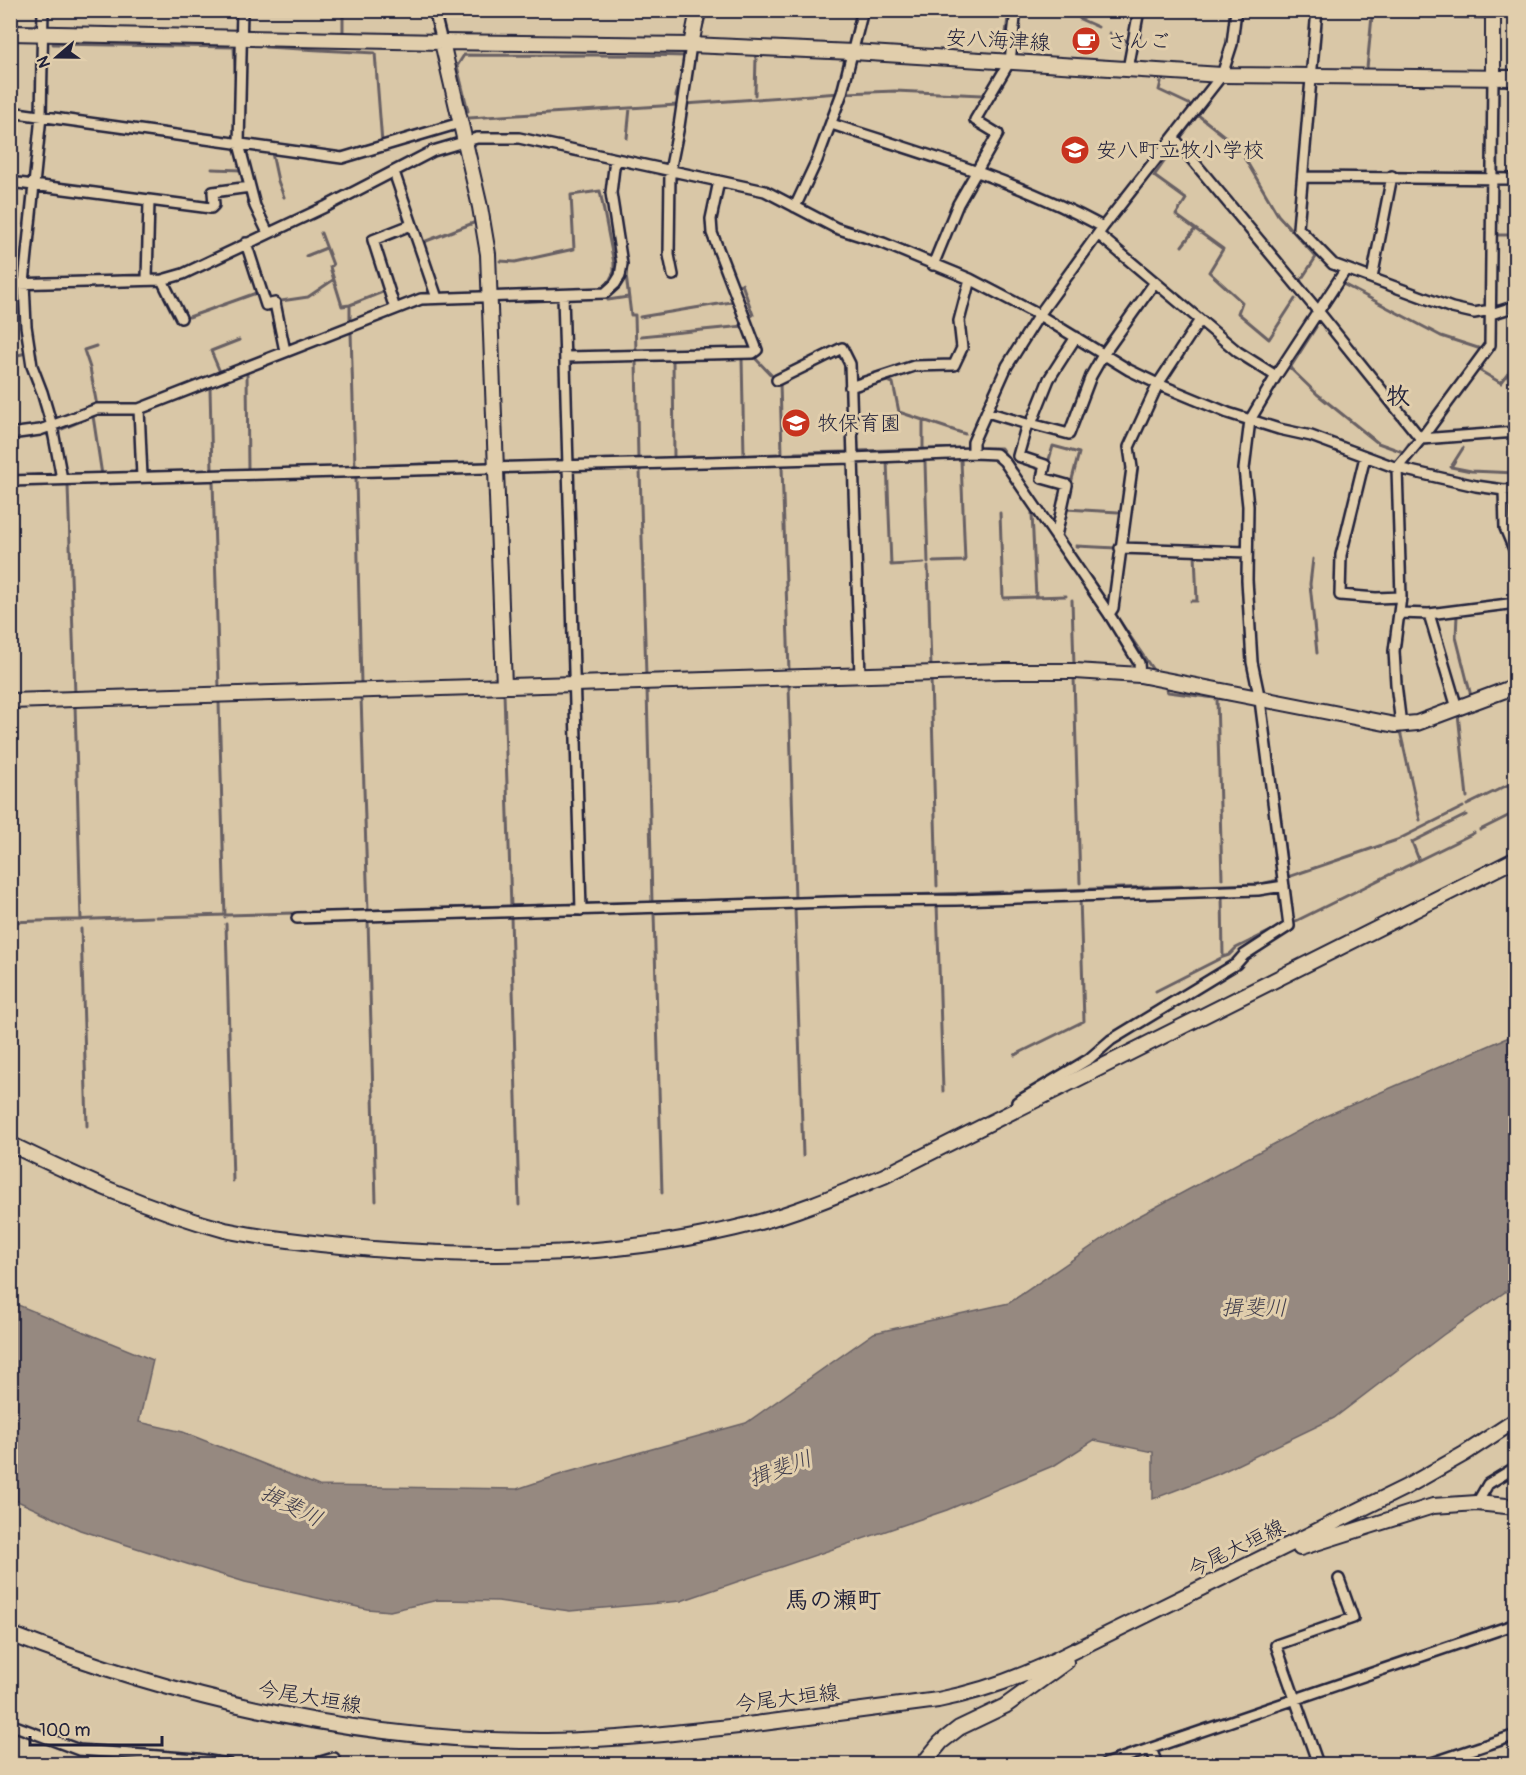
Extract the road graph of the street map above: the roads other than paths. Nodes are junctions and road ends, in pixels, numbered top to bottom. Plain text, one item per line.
1 (43, 10) edge
2 (242, 10) edge
3 (434, 10) edge
4 (698, 10) edge
5 (863, 10) edge
6 (1016, 10) edge
7 (1139, 10) edge
8 (1236, 10) edge
9 (1317, 10) edge
10 (1493, 10) edge
11 (10, 33) edge
12 (43, 33) junction
13 (242, 37) junction
14 (442, 42) junction
15 (691, 45) junction
16 (853, 52) junction
17 (1010, 61) junction
18 (1128, 69) junction
19 (1222, 75) junction
20 (1311, 76) junction
21 (1493, 78) junction
22 (1515, 78) edge
23 (10, 112) edge
24 (41, 116) junction
25 (460, 123) junction
26 (831, 124) junction
27 (1174, 138) junction
28 (465, 141) junction
29 (239, 144) junction
30 (615, 159) junction
31 (670, 171) junction
32 (976, 171) junction
33 (394, 172) junction
34 (1392, 176) junction
35 (1304, 177) junction
36 (1493, 178) junction
37 (1515, 178) edge
38 (719, 181) junction
39 (10, 182) edge
40 (33, 184) junction
41 (250, 187) junction
42 (149, 201) junction
43 (795, 207) junction
44 (411, 225) junction
45 (1101, 231) junction
46 (268, 233) junction
47 (246, 243) junction
48 (933, 265) junction
49 (1346, 269) junction
50 (673, 275) dead end
51 (1372, 278) junction
52 (970, 279) junction
53 (147, 280) junction
54 (162, 280) junction
55 (1155, 282) junction
56 (24, 283) junction
57 (10, 284) edge
58 (563, 295) junction
59 (491, 297) junction
60 (437, 298) junction
61 (1515, 306) edge
62 (395, 309) junction
63 (1318, 311) junction
64 (1491, 312) junction
65 (1039, 315) junction
66 (181, 318) dead end
67 (1200, 320) junction
68 (1076, 337) junction
69 (285, 351) junction
70 (1103, 355) junction
71 (566, 357) junction
72 (1276, 376) junction
73 (777, 380) dead end
74 (1158, 384) junction
75 (850, 387) junction
76 (139, 409) junction
77 (987, 412) junction
78 (1250, 420) junction
79 (1029, 424) junction
80 (52, 426) junction
81 (1515, 432) edge
82 (10, 434) edge
83 (1421, 440) junction
84 (973, 453) junction
85 (852, 458) junction
86 (1365, 458) junction
87 (569, 465) junction
88 (496, 467) junction
89 (1397, 468) junction
90 (142, 477) junction
91 (62, 479) junction
92 (10, 482) edge
93 (1515, 489) edge
94 (1504, 490) junction
95 (1056, 536) junction
96 (1120, 548) junction
97 (1248, 552) junction
98 (1515, 554) edge
99 (1401, 597) junction
100 (1515, 603) edge
101 (1399, 613) junction
102 (1109, 614) junction
103 (1429, 614) junction
104 (1140, 675) junction
105 (860, 676) junction
106 (575, 684) junction
107 (504, 686) junction
108 (1515, 686) edge
109 (1260, 700) junction
110 (10, 701) edge
111 (1456, 708) junction
112 (1401, 725) junction
113 (1515, 859) edge
114 (1284, 886) junction
115 (581, 910) junction
116 (297, 918) dead end
117 (1012, 1112) junction
118 (10, 1143) edge
119 (1515, 1420) edge
120 (1515, 1467) edge
121 (1477, 1503) junction
122 (1515, 1508) edge
123 (1287, 1546) junction
124 (1339, 1579) dead end
125 (1515, 1624) edge
126 (10, 1634) edge
127 (1075, 1650) junction
128 (1296, 1699) junction
129 (10, 1724) edge
130 (1515, 1735) edge
131 (1151, 1749) junction
132 (334, 1758) dead end
133 (228, 1764) edge
134 (314, 1764) edge
135 (662, 1764) edge
136 (672, 1764) edge
137 (923, 1764) edge
138 (1105, 1764) edge
139 (1157, 1764) edge
140 (1318, 1764) edge
141 (1429, 1764) edge

1 - 12 street
2 - 13 street
3 - 14 street
4 - 15 street
5 - 16 street
6 - 17 street
7 - 18 street
8 - 19 street
9 - 20 street
10 - 21 street
11 - 12 street, 安八海津線
12 - 13 street, 安八海津線
12 - 24 street
13 - 14 street, 安八海津線
13 - 29 street
14 - 15 street, 安八海津線
14 - 25 street
15 - 16 street, 安八海津線
15 - 31 street
16 - 17 street, 安八海津線
16 - 26 street
17 - 18 street, 安八海津線
17 - 32 street
18 - 19 street, 安八海津線
19 - 20 street, 安八海津線
19 - 27 street
20 - 21 street, 安八海津線
20 - 35 street
21 - 22 street, 安八海津線
21 - 36 street
23 - 24 street
24 - 29 street
24 - 40 street
25 - 28 street
25 - 29 street
26 - 32 street
26 - 43 street
27 - 45 street
27 - 63 street
28 - 30 street
28 - 33 street
28 - 59 street
29 - 41 street
30 - 31 street
30 - 58 street
31 - 38 street
31 - 50 street
32 - 45 street
32 - 48 street
33 - 44 street
33 - 46 street
34 - 35 street
34 - 36 street
34 - 51 street
35 - 49 street
36 - 37 street
36 - 64 street
38 - 43 street
38 - 71 street
39 - 40 street
40 - 42 street
40 - 56 street
41 - 42 street
41 - 46 street
42 - 53 street
43 - 48 street
44 - 60 street
44 - 62 street
45 - 55 street
45 - 65 street
46 - 47 street
47 - 54 street
47 - 69 street
48 - 52 street
49 - 51 street
49 - 63 street
51 - 64 street
52 - 65 street
52 - 75 street
53 - 54 street
53 - 56 street
54 - 66 street
55 - 67 street
55 - 70 street
56 - 57 street
56 - 80 street
58 - 59 street
58 - 71 street
59 - 60 street
59 - 88 street
60 - 62 street
61 - 64 street
62 - 69 street
63 - 72 street
63 - 83 street
64 - 83 street
65 - 68 street
65 - 77 street
67 - 72 street
67 - 74 street
68 - 70 street
68 - 79 street
69 - 76 street
70 - 74 street
70 - 79 street
71 - 87 street
72 - 78 street
73 - 75 street
74 - 78 street
74 - 96 street
75 - 85 street
76 - 80 street
76 - 90 street
77 - 79 street
77 - 84 street
78 - 86 street
78 - 97 street
79 - 95 street
80 - 82 street
80 - 91 street
81 - 83 street
83 - 89 street
84 - 85 street
84 - 95 street
85 - 87 street
85 - 105 street
86 - 89 street
86 - 99 street
87 - 88 street
87 - 106 street
88 - 90 street
88 - 107 street
89 - 94 street
89 - 99 street
90 - 91 street
91 - 92 street
93 - 94 street
94 - 98 street
95 - 102 street
96 - 97 street
96 - 102 street
97 - 109 street
99 - 101 street
100 - 103 street
101 - 103 street
101 - 112 street
102 - 104 street
103 - 111 street
104 - 105 street
104 - 109 street
105 - 106 street
106 - 107 street
106 - 115 street
107 - 110 street
108 - 111 street
109 - 112 street
109 - 114 street
111 - 112 street
113 - 117 street
114 - 115 street
114 - 117 street
115 - 116 street
117 - 118 street
119 - 123 street, 今尾大垣線
120 - 121 street
121 - 122 street
121 - 123 street
123 - 127 street, 今尾大垣線
124 - 128 street
125 - 128 street
126 - 127 street, 今尾大垣線
127 - 137 street
128 - 131 street
128 - 140 street
129 - 133 street
130 - 141 street
131 - 138 street
131 - 139 street
132 - 134 street
135 - 136 street

